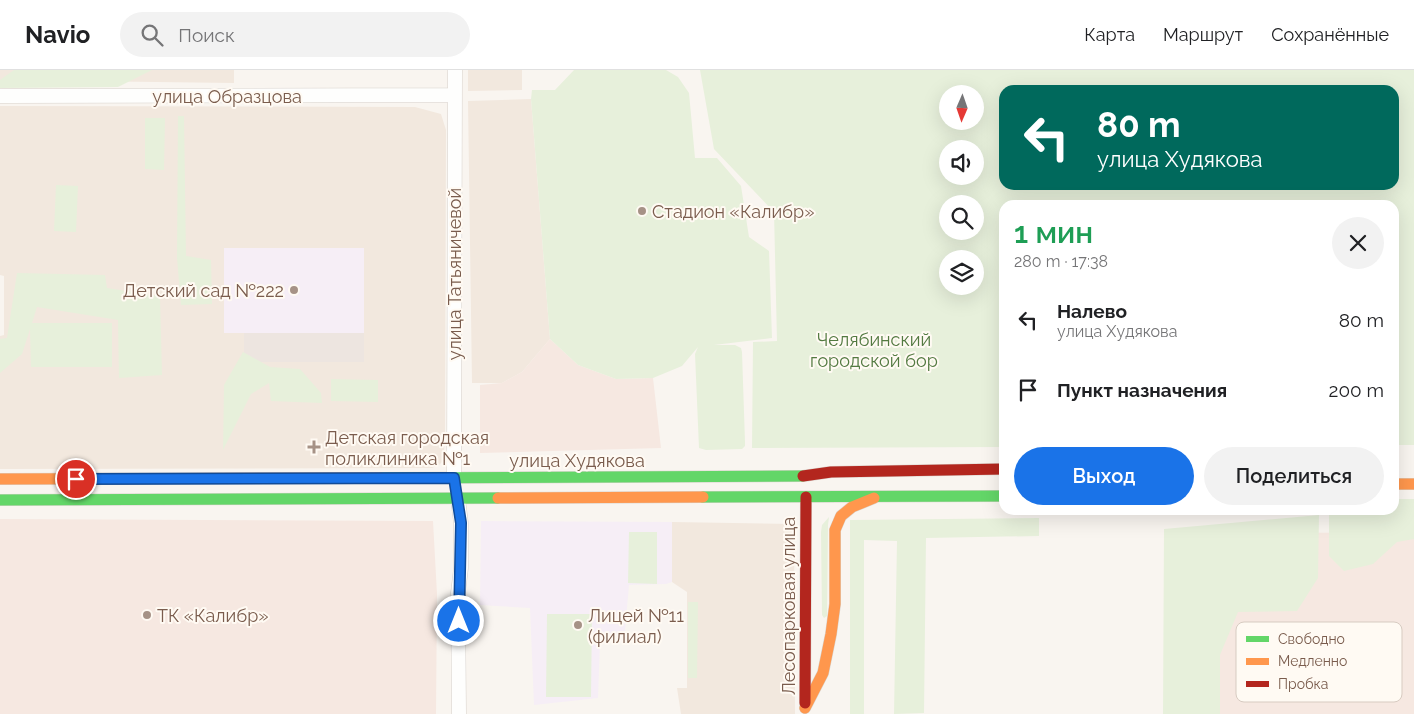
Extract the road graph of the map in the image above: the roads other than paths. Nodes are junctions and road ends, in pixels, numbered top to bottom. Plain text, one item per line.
1 (455, 70) edge
2 (455, 95) junction
3 (0, 96) edge
4 (999, 469) edge
5 (806, 476) junction
6 (454, 478) junction
7 (0, 479) edge
8 (1399, 484) edge
9 (1414, 484) edge
10 (879, 496) junction
11 (999, 496) edge
12 (806, 497) junction
13 (458, 498) junction
14 (0, 500) edge
15 (805, 711) edge
16 (459, 714) edge

1 - 2 street, улица Татьяничевой
2 - 3 street, улица Образцова
2 - 6 street, улица Татьяничевой
4 - 5 main road, улица Худякова
5 - 6 main road, улица Худякова
5 - 12 main road, Лесопарковая улица
6 - 7 main road, улица Худякова
6 - 13 main road
8 - 9 main road
10 - 11 main road
10 - 12 main road
10 - 15 main road
12 - 13 main road
12 - 15 main road, Лесопарковая улица
13 - 14 main road
13 - 16 street

